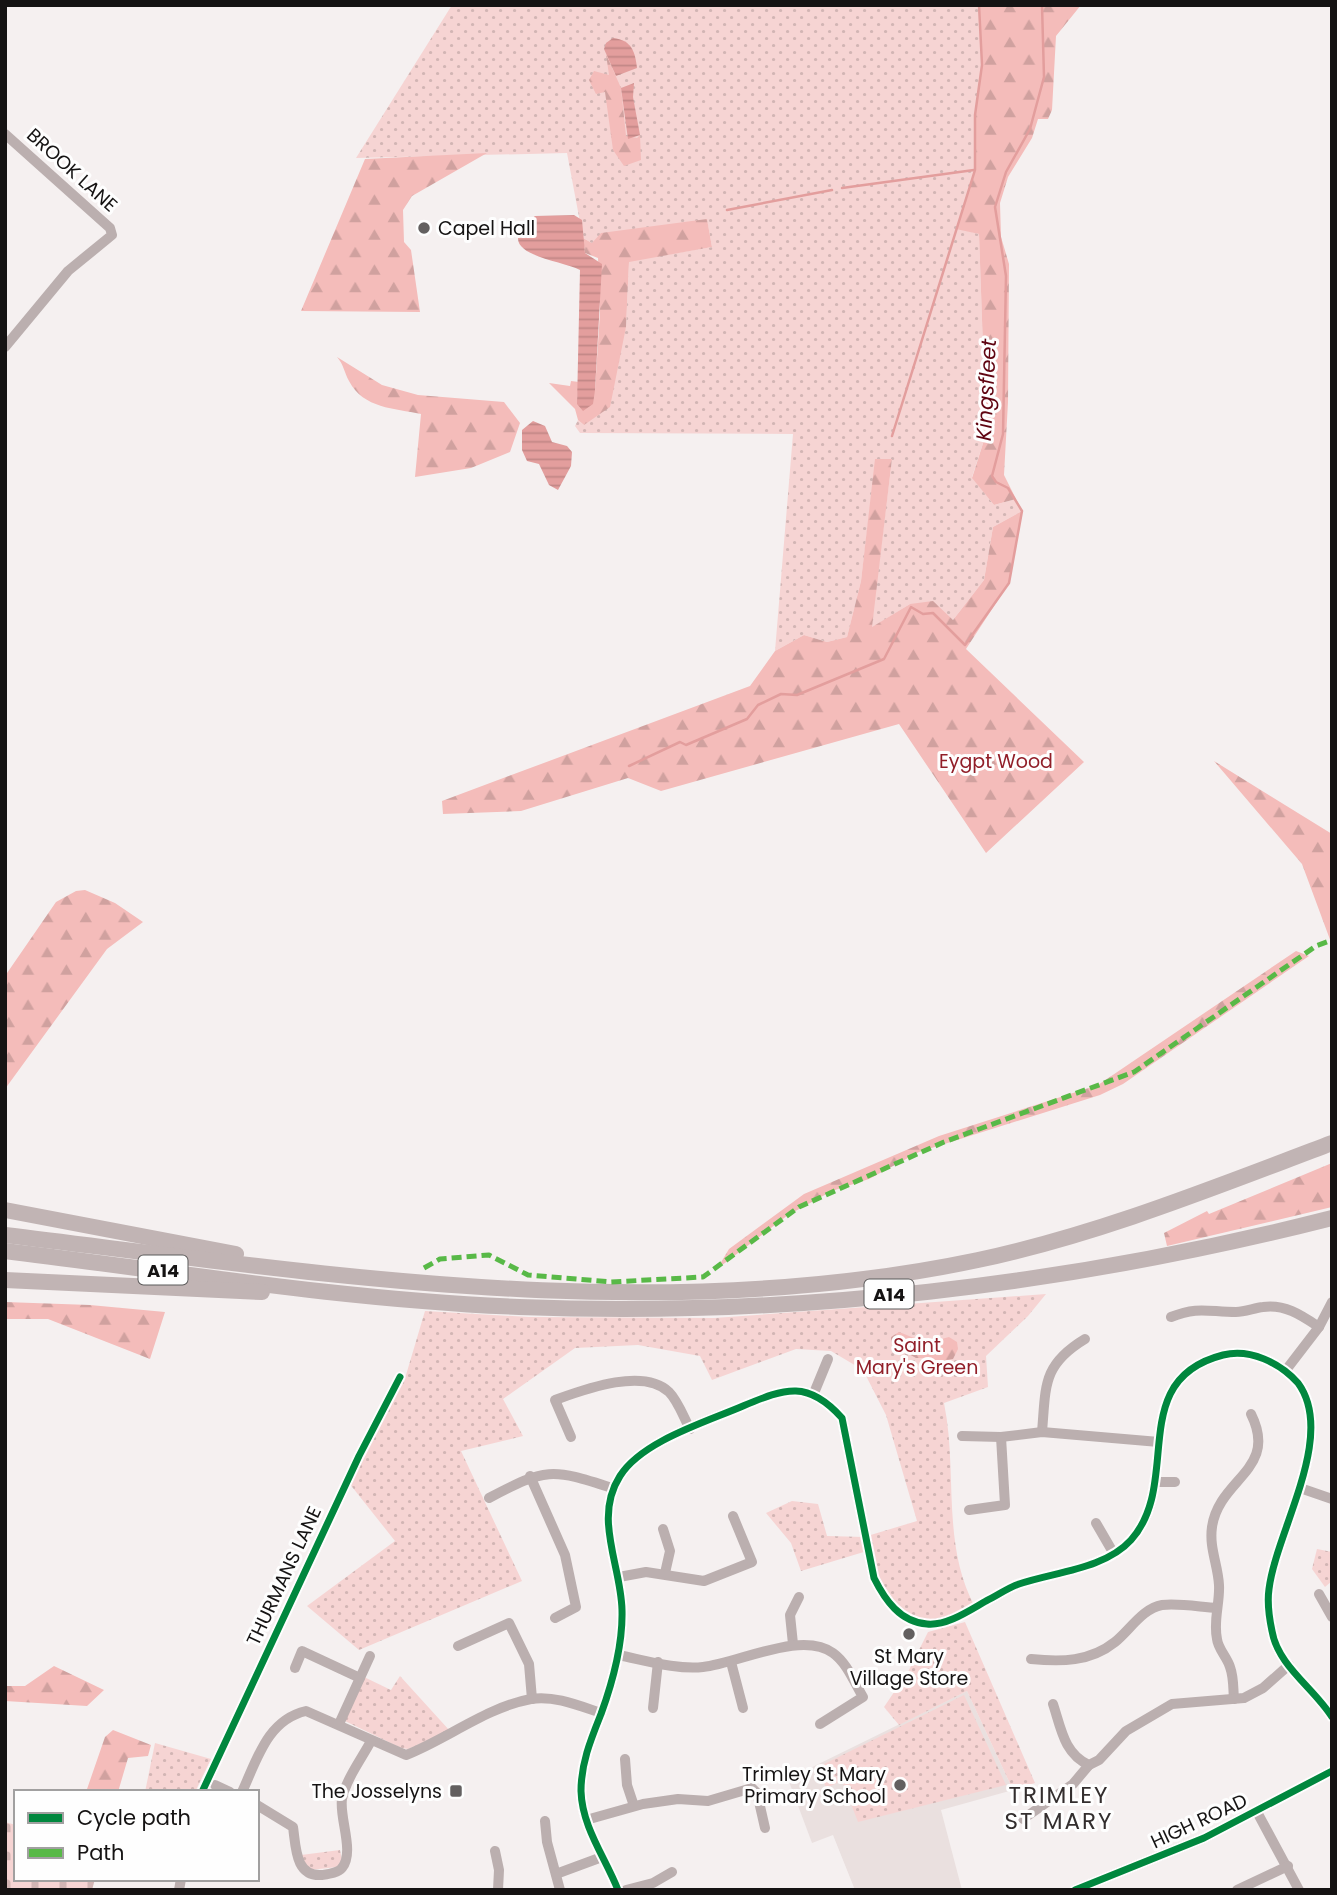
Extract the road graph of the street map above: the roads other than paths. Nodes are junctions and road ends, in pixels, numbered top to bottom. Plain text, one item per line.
1 (5, 134) edge
2 (5, 347) edge
3 (1332, 1143) edge
4 (5, 1210) edge
5 (1332, 1218) edge
6 (5, 1235) edge
7 (5, 1251) edge
8 (278, 1267) junction
9 (5, 1280) edge
10 (320, 1290) junction
11 (407, 1291) junction
12 (441, 1294) junction
13 (1332, 1302) edge
14 (1171, 1317) dead end
15 (1319, 1327) junction
16 (1085, 1339) dead end
17 (828, 1359) dead end
18 (1286, 1370) junction
19 (400, 1377) dead end
20 (814, 1393) junction
21 (1251, 1414) dead end
22 (690, 1429) junction
23 (1042, 1433) junction
24 (962, 1436) dead end
25 (571, 1437) dead end
26 (1001, 1437) junction
27 (1159, 1441) junction
28 (530, 1476) junction
29 (1155, 1482) junction
30 (1175, 1482) dead end
31 (612, 1488) junction
32 (1303, 1489) junction
33 (489, 1498) dead end
34 (1332, 1499) edge
35 (969, 1510) dead end
36 (733, 1516) dead end
37 (1096, 1522) dead end
38 (663, 1529) dead end
39 (1114, 1555) junction
40 (665, 1573) junction
41 (619, 1577) junction
42 (1318, 1594) dead end
43 (799, 1597) dead end
44 (1217, 1608) junction
45 (1332, 1617) edge
46 (555, 1618) dead end
47 (793, 1644) junction
48 (458, 1646) dead end
49 (618, 1655) junction
50 (370, 1656) dead end
51 (1031, 1659) dead end
52 (658, 1662) junction
53 (731, 1662) junction
54 (1289, 1665) junction
55 (295, 1668) dead end
56 (360, 1678) junction
57 (532, 1699) junction
58 (1234, 1699) junction
59 (1053, 1704) dead end
60 (653, 1708) dead end
61 (743, 1708) dead end
62 (601, 1713) junction
63 (1332, 1717) edge
64 (339, 1724) junction
65 (820, 1724) dead end
66 (371, 1741) junction
67 (625, 1759) dead end
68 (1089, 1765) junction
69 (1332, 1771) edge
70 (215, 1784) dead end
71 (203, 1790) edge
72 (226, 1790) edge
73 (243, 1790) edge
74 (259, 1806) edge
75 (634, 1806) junction
76 (1257, 1812) junction
77 (586, 1819) junction
78 (1023, 1819) dead end
79 (545, 1821) dead end
80 (765, 1828) dead end
81 (495, 1851) dead end
82 (602, 1857) junction
83 (1288, 1866) junction
84 (672, 1872) dead end
85 (556, 1874) junction
86 (498, 1890) edge
87 (560, 1890) edge
88 (618, 1890) edge
89 (626, 1890) edge
90 (1075, 1890) edge
91 (1237, 1890) edge
92 (1299, 1890) edge

1 - 2 street, BROOK LANE
3 - 12 highway, A14
4 - 8 highway, A14
5 - 12 highway, A14
6 - 8 highway, A14
7 - 10 highway, A14
8 - 11 highway, A14
9 - 10 highway, A14
10 - 11 highway, A14
11 - 12 highway, A14
13 - 15 street
14 - 15 street
15 - 18 street
16 - 23 street
17 - 20 street
18 - 27 street
18 - 32 street
19 - 71 street, THURMANS LANE
20 - 22 street
20 - 39 street
21 - 44 street
22 - 25 street
22 - 31 street
23 - 26 street
23 - 27 street
24 - 26 street
26 - 35 street
27 - 29 street
28 - 31 street
28 - 33 street
28 - 46 street
29 - 30 street
29 - 39 street
31 - 41 street
32 - 34 street
32 - 54 street
36 - 40 street
37 - 39 street
38 - 40 street
40 - 41 street
41 - 49 street
42 - 45 street
43 - 47 street
44 - 51 street
44 - 58 street
47 - 53 street
47 - 65 street
48 - 57 street
49 - 52 street
49 - 62 street
50 - 56 street
52 - 53 street
52 - 60 street
53 - 61 street
54 - 58 street
54 - 63 street
55 - 56 street
56 - 64 street
57 - 62 street
57 - 66 street
58 - 68 street
59 - 68 street
62 - 77 street
64 - 66 street
64 - 73 street
66 - 74 street
67 - 75 street
68 - 78 street
69 - 76 street, HIGH ROAD
70 - 72 street
75 - 77 street
75 - 80 street
76 - 83 street
76 - 90 street, HIGH ROAD
77 - 82 street
79 - 85 street
81 - 86 street
82 - 85 street
82 - 88 street
83 - 91 street
83 - 92 street
84 - 89 street
85 - 87 street

